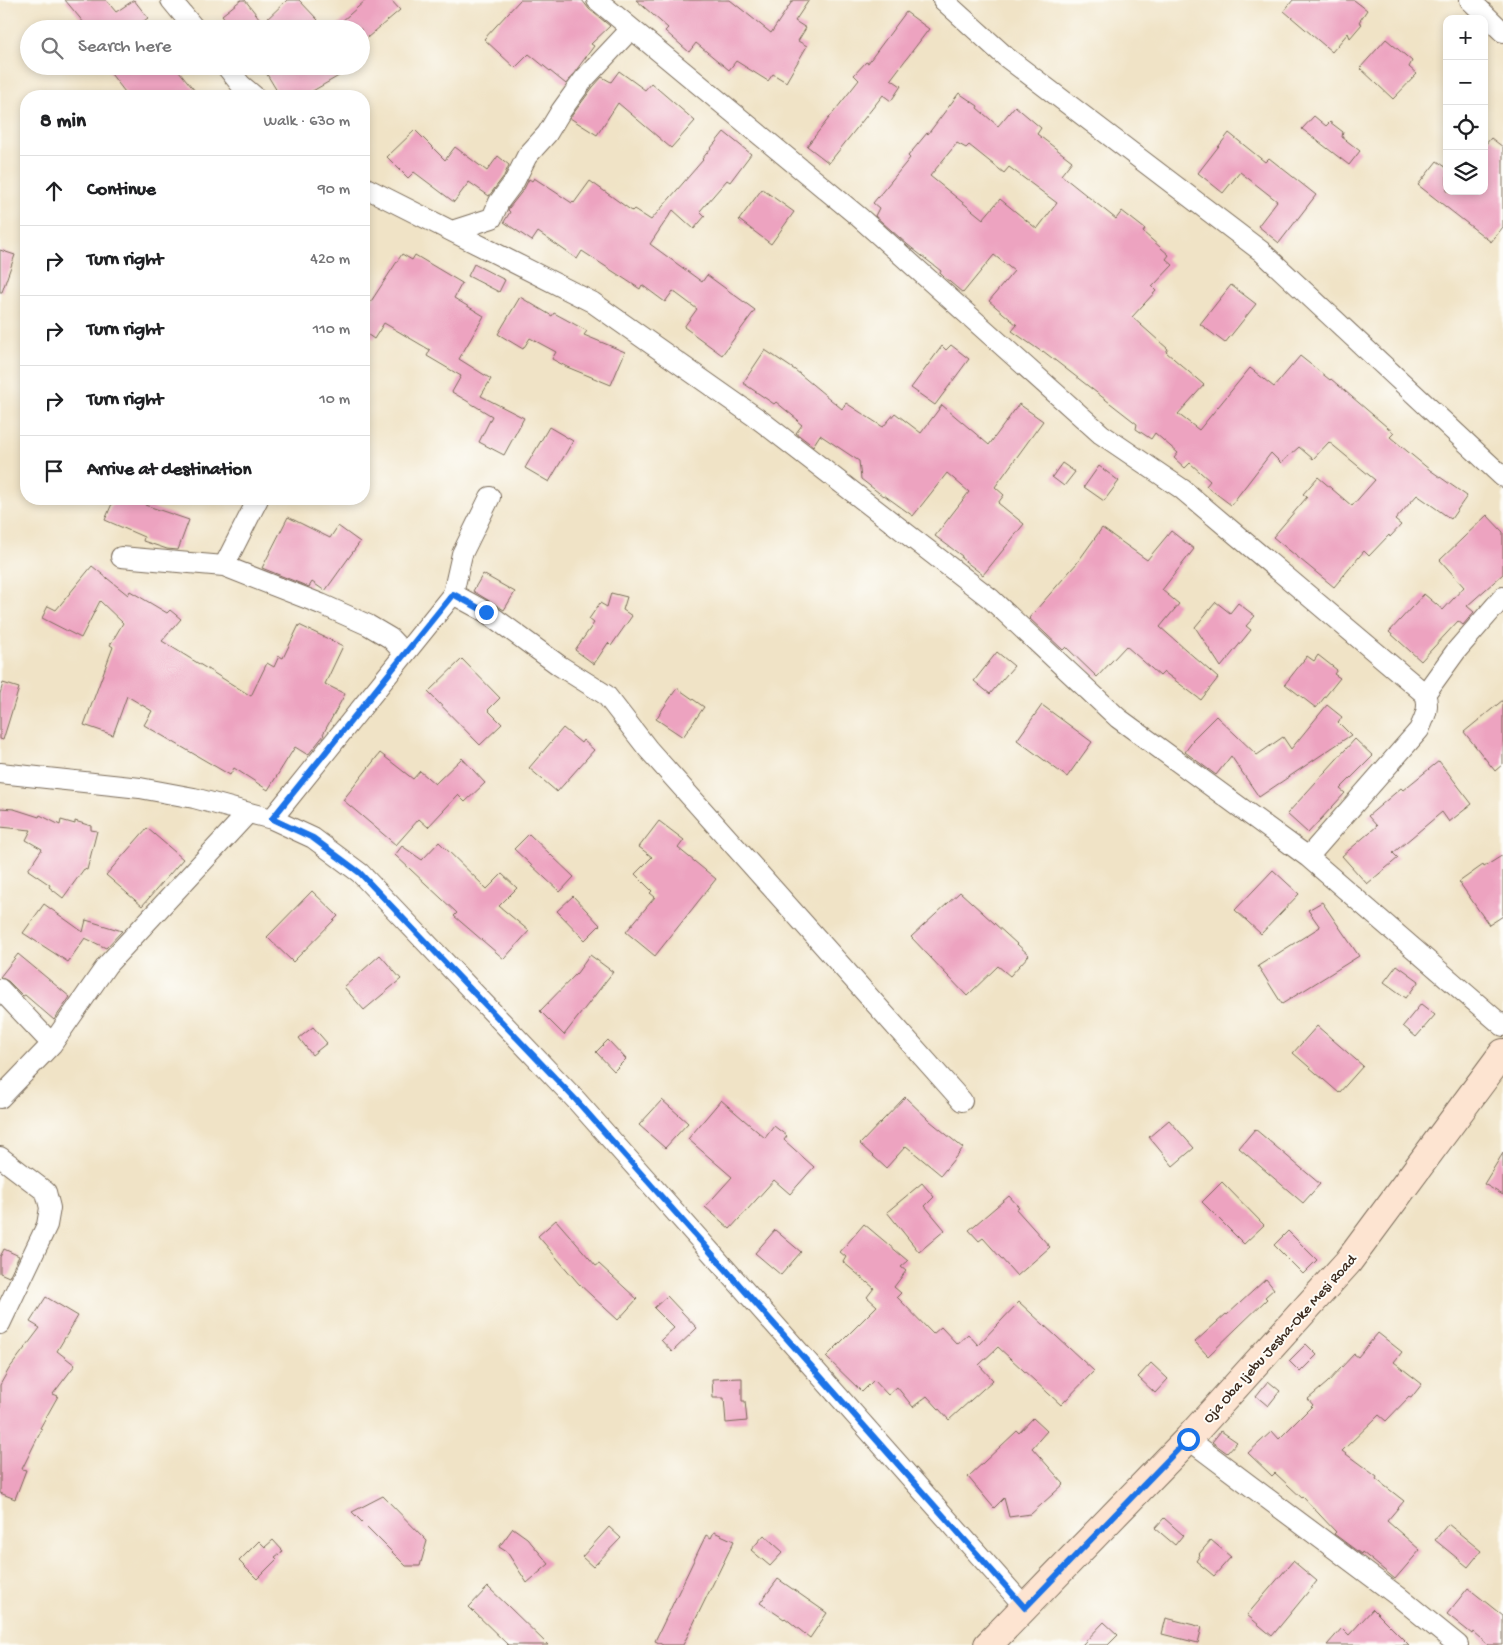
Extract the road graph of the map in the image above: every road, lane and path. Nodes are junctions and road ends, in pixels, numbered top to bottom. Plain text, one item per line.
1 (171, 0) edge
2 (597, 0) edge
3 (943, 0) edge
4 (1470, 0) edge
5 (188, 20) edge
6 (631, 29) junction
7 (1503, 32) edge
8 (233, 75) edge
9 (247, 90) edge
10 (370, 189) edge
11 (452, 231) junction
12 (1503, 477) edge
13 (490, 497) dead end
14 (255, 505) edge
15 (121, 557) dead end
16 (224, 566) junction
17 (453, 594) junction
18 (1503, 597) edge
19 (405, 654) junction
20 (1425, 694) junction
21 (0, 773) edge
22 (248, 813) junction
23 (272, 819) junction
24 (1308, 857) junction
25 (0, 989) edge
26 (1503, 1026) edge
27 (52, 1044) junction
28 (1503, 1052) edge
29 (0, 1098) edge
30 (962, 1101) dead end
31 (0, 1157) edge
32 (0, 1324) edge
33 (1188, 1439) junction
34 (1025, 1608) junction
35 (988, 1645) edge
36 (1458, 1645) edge

1 - 5 street
2 - 6 street
3 - 12 street
4 - 7 street
6 - 11 street
6 - 20 street
8 - 9 street
10 - 11 street
11 - 24 street
13 - 17 street
14 - 16 street
15 - 16 street
16 - 19 street
17 - 19 street
17 - 30 street
18 - 20 street
19 - 23 street
20 - 24 street
21 - 22 street
22 - 23 street
22 - 27 street
23 - 34 street
24 - 26 street
25 - 27 street
27 - 29 street
28 - 33 main road, Oja Oba Ijebu Jesha-Oke Mesi Road
31 - 32 street
33 - 34 main road, Oja Oba Ijebu Jesha-Oke Mesi Road
33 - 36 street
34 - 35 main road, Oja Oba Ijebu Jesha-Oke Mesi Road

